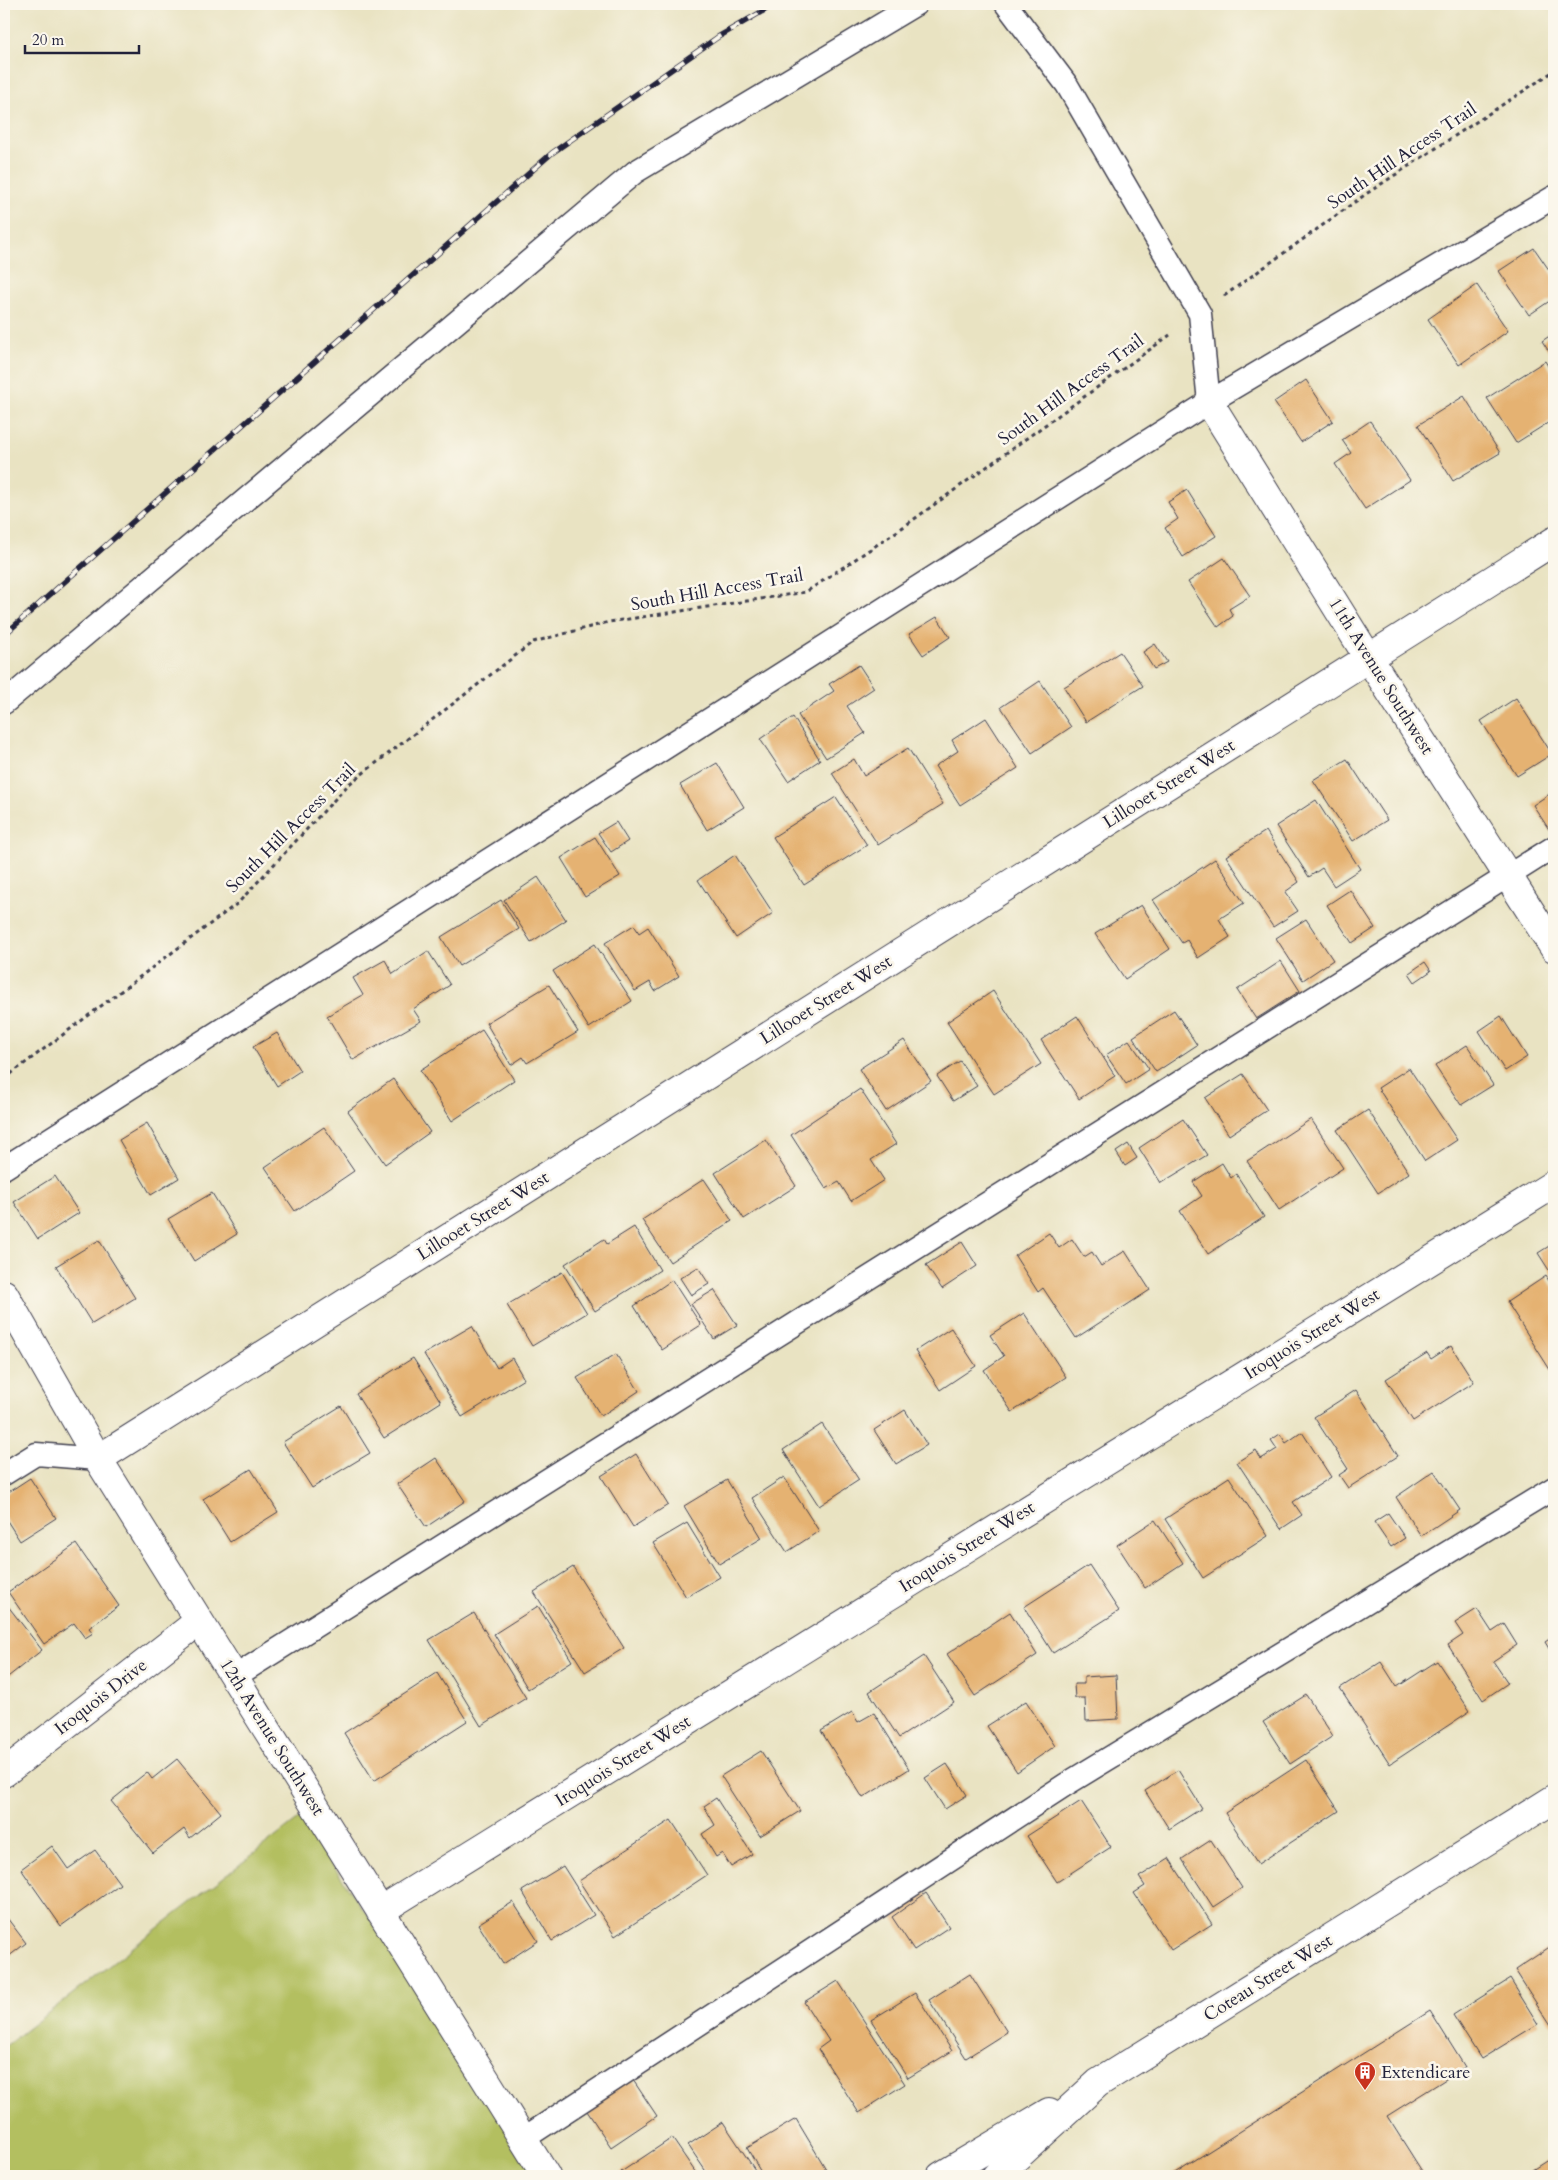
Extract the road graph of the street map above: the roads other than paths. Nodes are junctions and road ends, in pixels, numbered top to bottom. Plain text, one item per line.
1 (916, 4) edge
2 (1006, 4) edge
3 (1554, 197) edge
4 (1209, 402) junction
5 (1554, 541) edge
6 (1368, 658) junction
7 (4, 704) edge
8 (1554, 847) edge
9 (1508, 875) junction
10 (1554, 948) edge
11 (4, 1168) edge
12 (1554, 1184) edge
13 (4, 1294) edge
14 (98, 1459) junction
15 (4, 1474) edge
16 (1554, 1488) edge
17 (199, 1621) junction
18 (234, 1677) junction
19 (4, 1773) edge
20 (1554, 1799) edge
21 (380, 1911) junction
22 (1098, 2083) junction
23 (523, 2139) junction
24 (546, 2176) edge
25 (941, 2176) edge
26 (996, 2176) edge

1 - 7 lane
2 - 4 lane
3 - 4 lane
4 - 6 street, 11th Avenue Southwest
4 - 11 lane
5 - 6 street, Lillooet Street West
6 - 9 street, 11th Avenue Southwest
6 - 14 street, Lillooet Street West
8 - 9 lane
9 - 10 street, 11th Avenue Southwest
9 - 18 lane
12 - 21 street, Iroquois Street West
13 - 14 street, 12th Avenue Southwest
14 - 15 lane
14 - 17 street, 12th Avenue Southwest
16 - 23 lane
17 - 18 street, 12th Avenue Southwest
17 - 19 street, Iroquois Drive
18 - 21 street, 12th Avenue Southwest
20 - 22 street, Coteau Street West
21 - 23 street, 12th Avenue Southwest
22 - 25 street
22 - 26 street, Coteau Street West
23 - 24 street, 12th Avenue Southwest

